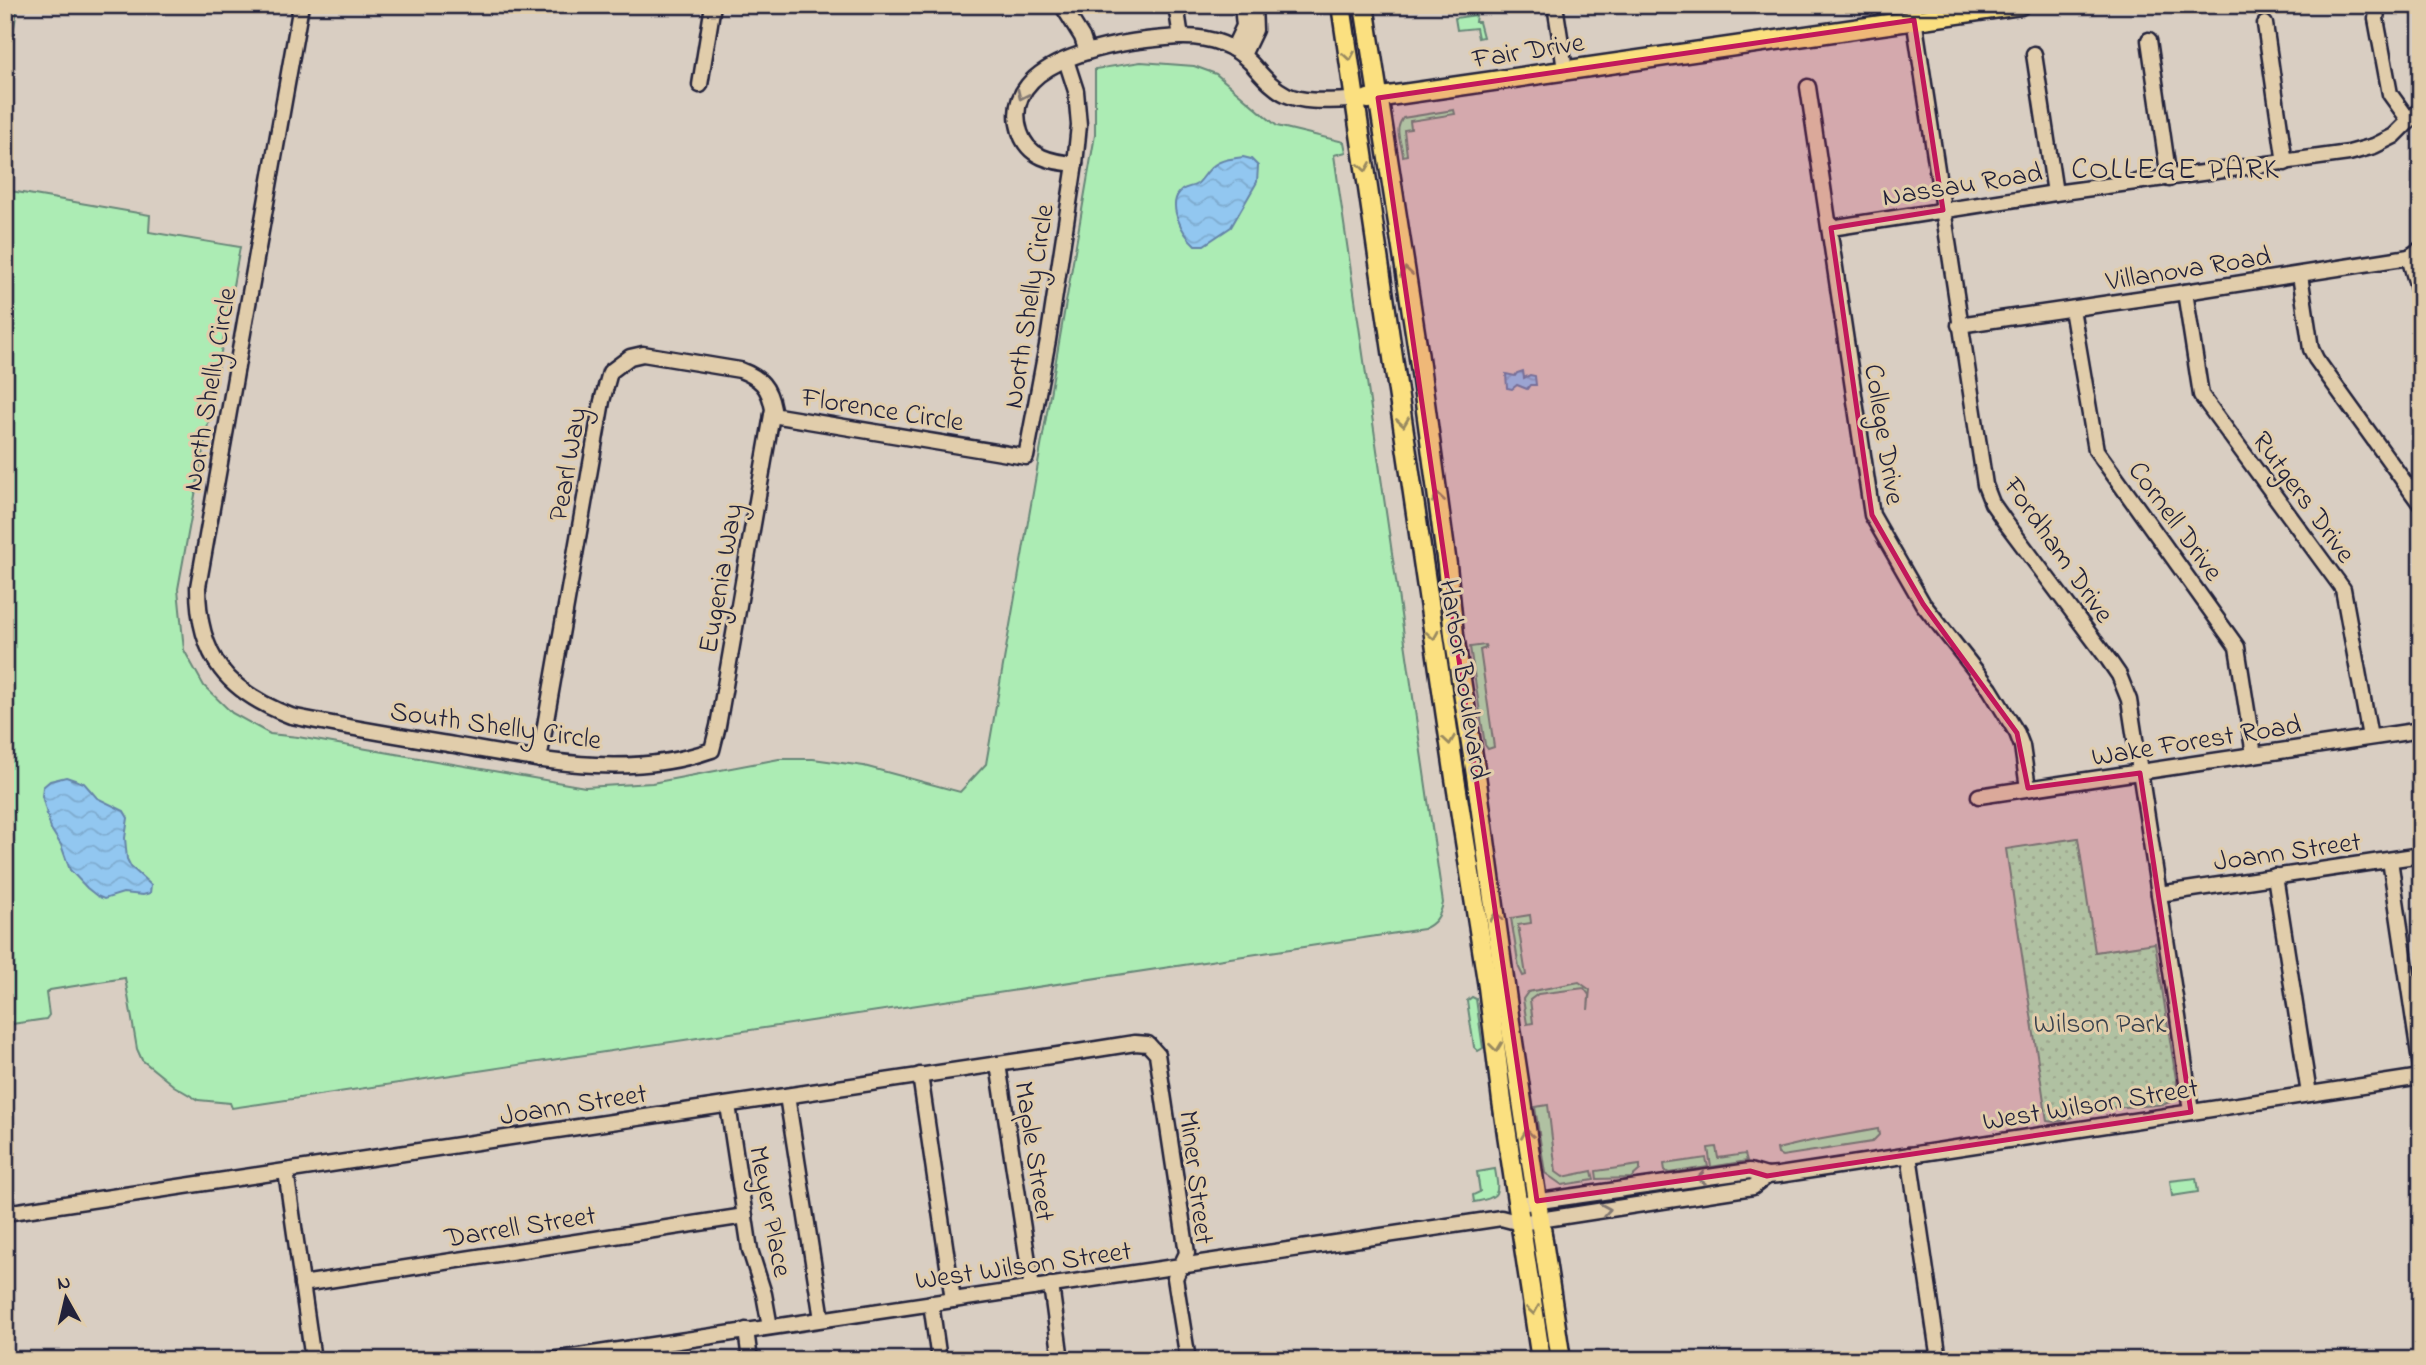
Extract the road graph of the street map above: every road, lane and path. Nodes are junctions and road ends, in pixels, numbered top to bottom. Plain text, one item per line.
1 (301, 5) edge
2 (713, 5) edge
3 (1062, 5) edge
4 (1176, 5) edge
5 (1341, 5) edge
6 (1364, 5) edge
7 (1555, 5) edge
8 (2020, 5) edge
9 (2378, 5) edge
10 (1248, 6) edge
11 (1913, 13) edge
12 (2265, 24) dead end
13 (1181, 37) junction
14 (2149, 40) dead end
15 (1087, 52) junction
16 (1238, 52) junction
17 (2034, 54) dead end
18 (1066, 60) junction
19 (1565, 69) junction
20 (700, 85) dead end
21 (1808, 88) dead end
22 (1378, 98) junction
23 (1355, 100) junction
24 (2421, 109) edge
25 (2408, 120) junction
26 (2285, 163) junction
27 (1076, 164) junction
28 (2169, 179) junction
29 (2055, 193) junction
30 (1943, 211) junction
31 (1830, 228) junction
32 (2415, 253) edge
33 (2300, 275) junction
34 (2185, 292) junction
35 (2421, 299) edge
36 (2072, 309) junction
37 (1959, 325) junction
38 (772, 415) junction
39 (1026, 457) joint
40 (2421, 505) edge
41 (314, 721) joint
42 (2421, 730) edge
43 (2370, 737) junction
44 (712, 750) joint
45 (2254, 755) junction
46 (539, 760) junction
47 (2140, 773) junction
48 (2028, 789) junction
49 (1979, 796) dead end
50 (2421, 855) edge
51 (2390, 860) junction
52 (2275, 876) junction
53 (2159, 894) junction
54 (1148, 1044) joint
55 (998, 1064) junction
56 (2421, 1068) edge
57 (920, 1076) junction
58 (2421, 1077) edge
59 (2309, 1094) junction
60 (787, 1096) junction
61 (728, 1104) junction
62 (2191, 1112) junction
63 (1909, 1155) junction
64 (286, 1171) junction
65 (1767, 1176) junction
66 (1537, 1201) junction
67 (1517, 1205) junction
68 (5, 1213) edge
69 (745, 1216) junction
70 (1502, 1218) junction
71 (1540, 1220) junction
72 (1520, 1223) junction
73 (1181, 1266) junction
74 (302, 1284) junction
75 (1051, 1285) junction
76 (1032, 1288) junction
77 (953, 1300) junction
78 (931, 1303) junction
79 (822, 1319) junction
80 (770, 1327) junction
81 (746, 1330) junction
82 (313, 1360) edge
83 (552, 1360) edge
84 (750, 1360) edge
85 (939, 1360) edge
86 (1061, 1360) edge
87 (1188, 1360) edge
88 (1541, 1360) edge
89 (1561, 1360) edge
90 (1939, 1360) edge

1 - 41 street, North Shelly Circle
2 - 20 street
3 - 15 street
4 - 13 street
5 -> 23 main road, Harbor Boulevard
6 - 22 main road, Harbor Boulevard
7 - 19 street
8 - 11 main road, Fair Drive
9 - 25 street
10 - 16 street
11 - 19 main road, Fair Drive
11 - 30 street, Fordham Drive
12 - 26 street
13 - 15 street
13 - 16 street
14 - 28 street
15 - 18 street
16 - 23 street
17 - 29 street
18 - 27 street, North Shelly Circle
18 -> 27 street
19 - 22 main road, Fair Drive
21 - 31 street, College Drive
22 - 23 main road, Fair Drive
66 -> 22 main road, Harbor Boulevard
23 -> 67 main road, Harbor Boulevard
24 - 25 street, Nassau Road
25 - 26 street, Nassau Road
26 - 28 street, Nassau Road
27 - 39 street, North Shelly Circle
28 - 29 street, Nassau Road
29 - 30 street, Nassau Road
30 - 31 street, Nassau Road
30 - 37 street, Fordham Drive
31 - 48 street, College Drive
32 - 33 street, Villanova Road
32 - 35 street
33 - 34 street, Villanova Road
33 - 40 street
34 - 36 street, Villanova Road
34 - 43 street, Rutgers Drive
36 - 37 street, Villanova Road
36 - 45 street, Cornell Drive
37 - 47 street, Fordham Drive
38 - 39 street, Florence Circle
38 - 44 street, Eugenia Way
38 - 46 street, Pearl Way
41 - 46 street, South Shelly Circle
42 - 43 street, Wake Forest Road
43 - 45 street, Wake Forest Road
44 - 46 street, South Shelly Circle
45 - 47 street, Wake Forest Road
47 - 48 street, Wake Forest Road
47 - 53 street, Fordham Drive
48 - 49 street, Wake Forest Road
50 - 51 street, Joann Street
51 - 52 street, Joann Street
51 - 56 street
52 - 53 street, Joann Street
52 - 59 street
53 - 62 street, Fordham Drive
54 - 55 street, Joann Street
54 - 73 street, Miner Street
55 - 57 street, Joann Street
55 - 76 street, Maple Street
57 - 60 street, Joann Street
57 - 77 street
58 - 59 street, West Wilson Street
59 - 62 street, West Wilson Street
60 - 61 street, Joann Street
60 - 79 street
61 - 64 street, Joann Street
61 - 69 street, Meyer Place
62 - 63 street, West Wilson Street
63 - 65 street, West Wilson Street
63 - 90 street
64 - 68 street, Joann Street
64 - 74 street
65 -> 66 street, West Wilson Street
71 -> 65 street, West Wilson Street
66 - 67 street, West Wilson Street
66 - 71 main road, Harbor Boulevard
67 - 70 street, West Wilson Street
67 - 72 main road, Harbor Boulevard
69 - 74 street, Darrell Street
69 - 80 street, Meyer Place
70 - 72 street, West Wilson Street
70 - 73 street, West Wilson Street
71 - 72 street, West Wilson Street
71 - 89 main road, Harbor Boulevard
72 -> 88 main road, Harbor Boulevard
73 - 75 street, West Wilson Street
73 - 87 street, Miner Street
74 - 82 street
75 - 76 street, West Wilson Street
75 - 86 street
76 - 77 street, West Wilson Street
77 - 78 street, West Wilson Street
78 - 79 street, West Wilson Street
78 - 85 street
79 - 80 street, West Wilson Street
80 - 81 street, West Wilson Street
81 - 83 street, West Wilson Street
81 - 84 street

